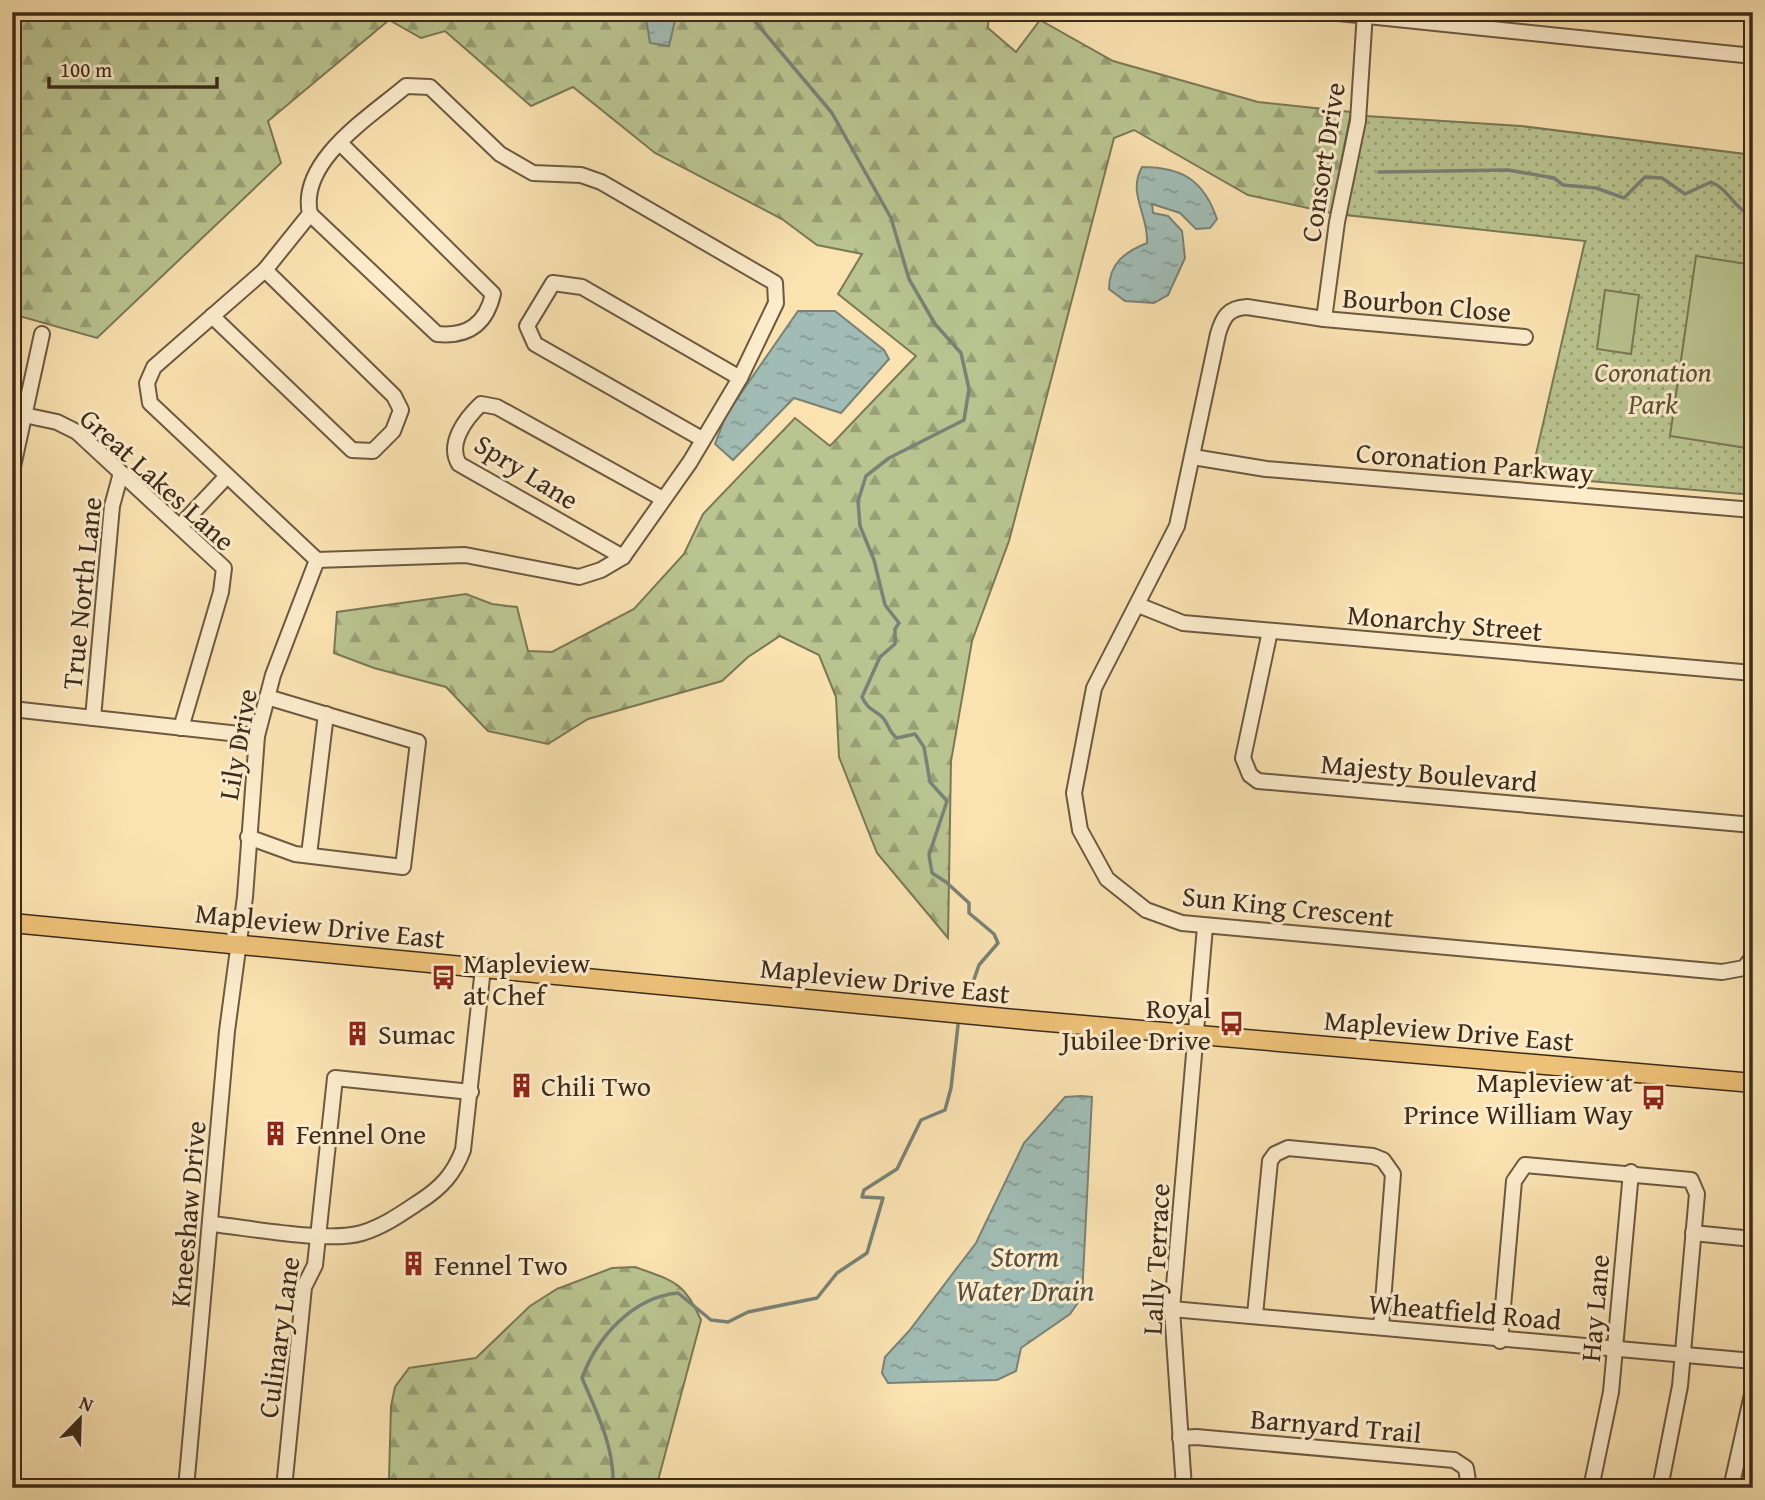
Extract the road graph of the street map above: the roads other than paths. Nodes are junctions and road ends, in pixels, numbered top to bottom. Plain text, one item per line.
1 (1329, 12) edge
2 (1364, 14) edge
3 (1753, 55) edge
4 (340, 143) junction
5 (310, 215) junction
6 (265, 270) junction
7 (212, 316) junction
8 (1324, 319) junction
9 (42, 334) dead end
10 (1525, 337) dead end
11 (740, 378) junction
12 (24, 415) junction
13 (702, 439) junction
14 (1193, 457) junction
15 (12, 471) edge
16 (121, 473) junction
17 (227, 476) junction
18 (663, 499) junction
19 (1753, 510) edge
20 (180, 526) junction
21 (623, 557) junction
22 (317, 559) junction
23 (1138, 605) junction
24 (1270, 631) junction
25 (1753, 673) edge
26 (267, 697) junction
27 (12, 709) edge
28 (326, 714) junction
29 (93, 718) junction
30 (181, 727) junction
31 (257, 736) junction
32 (1753, 825) edge
33 (248, 836) junction
34 (309, 855) junction
35 (12, 923) edge
36 (1205, 927) junction
37 (237, 944) junction
38 (1753, 957) edge
39 (483, 968) junction
40 (1194, 1033) junction
41 (1753, 1083) edge
42 (471, 1092) junction
43 (1631, 1172) junction
44 (212, 1224) junction
45 (1693, 1233) junction
46 (316, 1235) junction
47 (1753, 1239) edge
48 (1172, 1309) junction
49 (1255, 1315) junction
50 (1381, 1328) junction
51 (1500, 1340) junction
52 (1616, 1348) junction
53 (1682, 1353) junction
54 (1753, 1361) edge
55 (1753, 1390) edge
56 (1180, 1438) junction
57 (186, 1488) edge
58 (284, 1488) edge
59 (1184, 1488) edge
60 (1469, 1488) edge
61 (1591, 1488) edge
62 (1660, 1488) edge
63 (1731, 1488) edge

1 - 2 street
2 - 3 street
2 - 8 street, Consort Drive
4 - 5 street
4 - 5 street
4 - 11 street
5 - 6 street
6 - 7 street
6 - 7 street
7 - 17 street
8 - 10 street, Bourbon Close
8 - 14 street, Sun King Crescent
9 - 12 street
11 - 13 street
11 - 13 street
12 - 15 street
12 - 16 street, Great Lakes Lane
13 - 18 street
14 - 19 street, Coronation Parkway
14 - 23 street, Sun King Crescent
16 - 20 street, Great Lakes Lane
16 - 29 street, True North Lane
17 - 20 street
17 - 22 street
18 - 21 street
18 - 21 street, Spry Lane
20 - 30 street, Great Lakes Lane
21 - 22 street
22 - 26 street, Lily Drive
23 - 24 street, Monarchy Street
23 - 36 street, Sun King Crescent
24 - 25 street, Monarchy Street
24 - 32 street, Majesty Boulevard
26 - 28 street
26 - 31 street, Lily Drive
27 - 29 street
28 - 34 street
28 - 34 street
29 - 30 street
30 - 31 street
31 - 33 street, Lily Drive
33 - 34 street
33 - 37 street, Lily Drive
35 - 37 main road, Mapleview Drive East
36 - 38 street, Sun King Crescent
36 - 40 street
37 - 39 main road, Mapleview Drive East
37 - 44 street, Kneeshaw Drive
39 - 40 main road, Mapleview Drive East
39 - 42 street
40 - 41 main road, Mapleview Drive East
40 - 48 street, Lally Terrace
42 - 46 street
42 - 46 street, Culinary Lane
43 - 45 street
43 - 51 street
43 - 52 street, Hay Lane
44 - 46 street
44 - 57 street, Kneeshaw Drive
45 - 47 street
45 - 53 street
46 - 58 street, Culinary Lane
48 - 49 street, Wheatfield Road
48 - 56 street, Lally Terrace
49 - 50 street, Wheatfield Road
49 - 50 street
50 - 51 street, Wheatfield Road
51 - 52 street, Wheatfield Road
52 - 53 street, Wheatfield Road
52 - 61 street, Hay Lane
53 - 54 street, Wheatfield Road
53 - 62 street
55 - 63 street
56 - 59 street, Lally Terrace
56 - 60 street, Barnyard Trail

